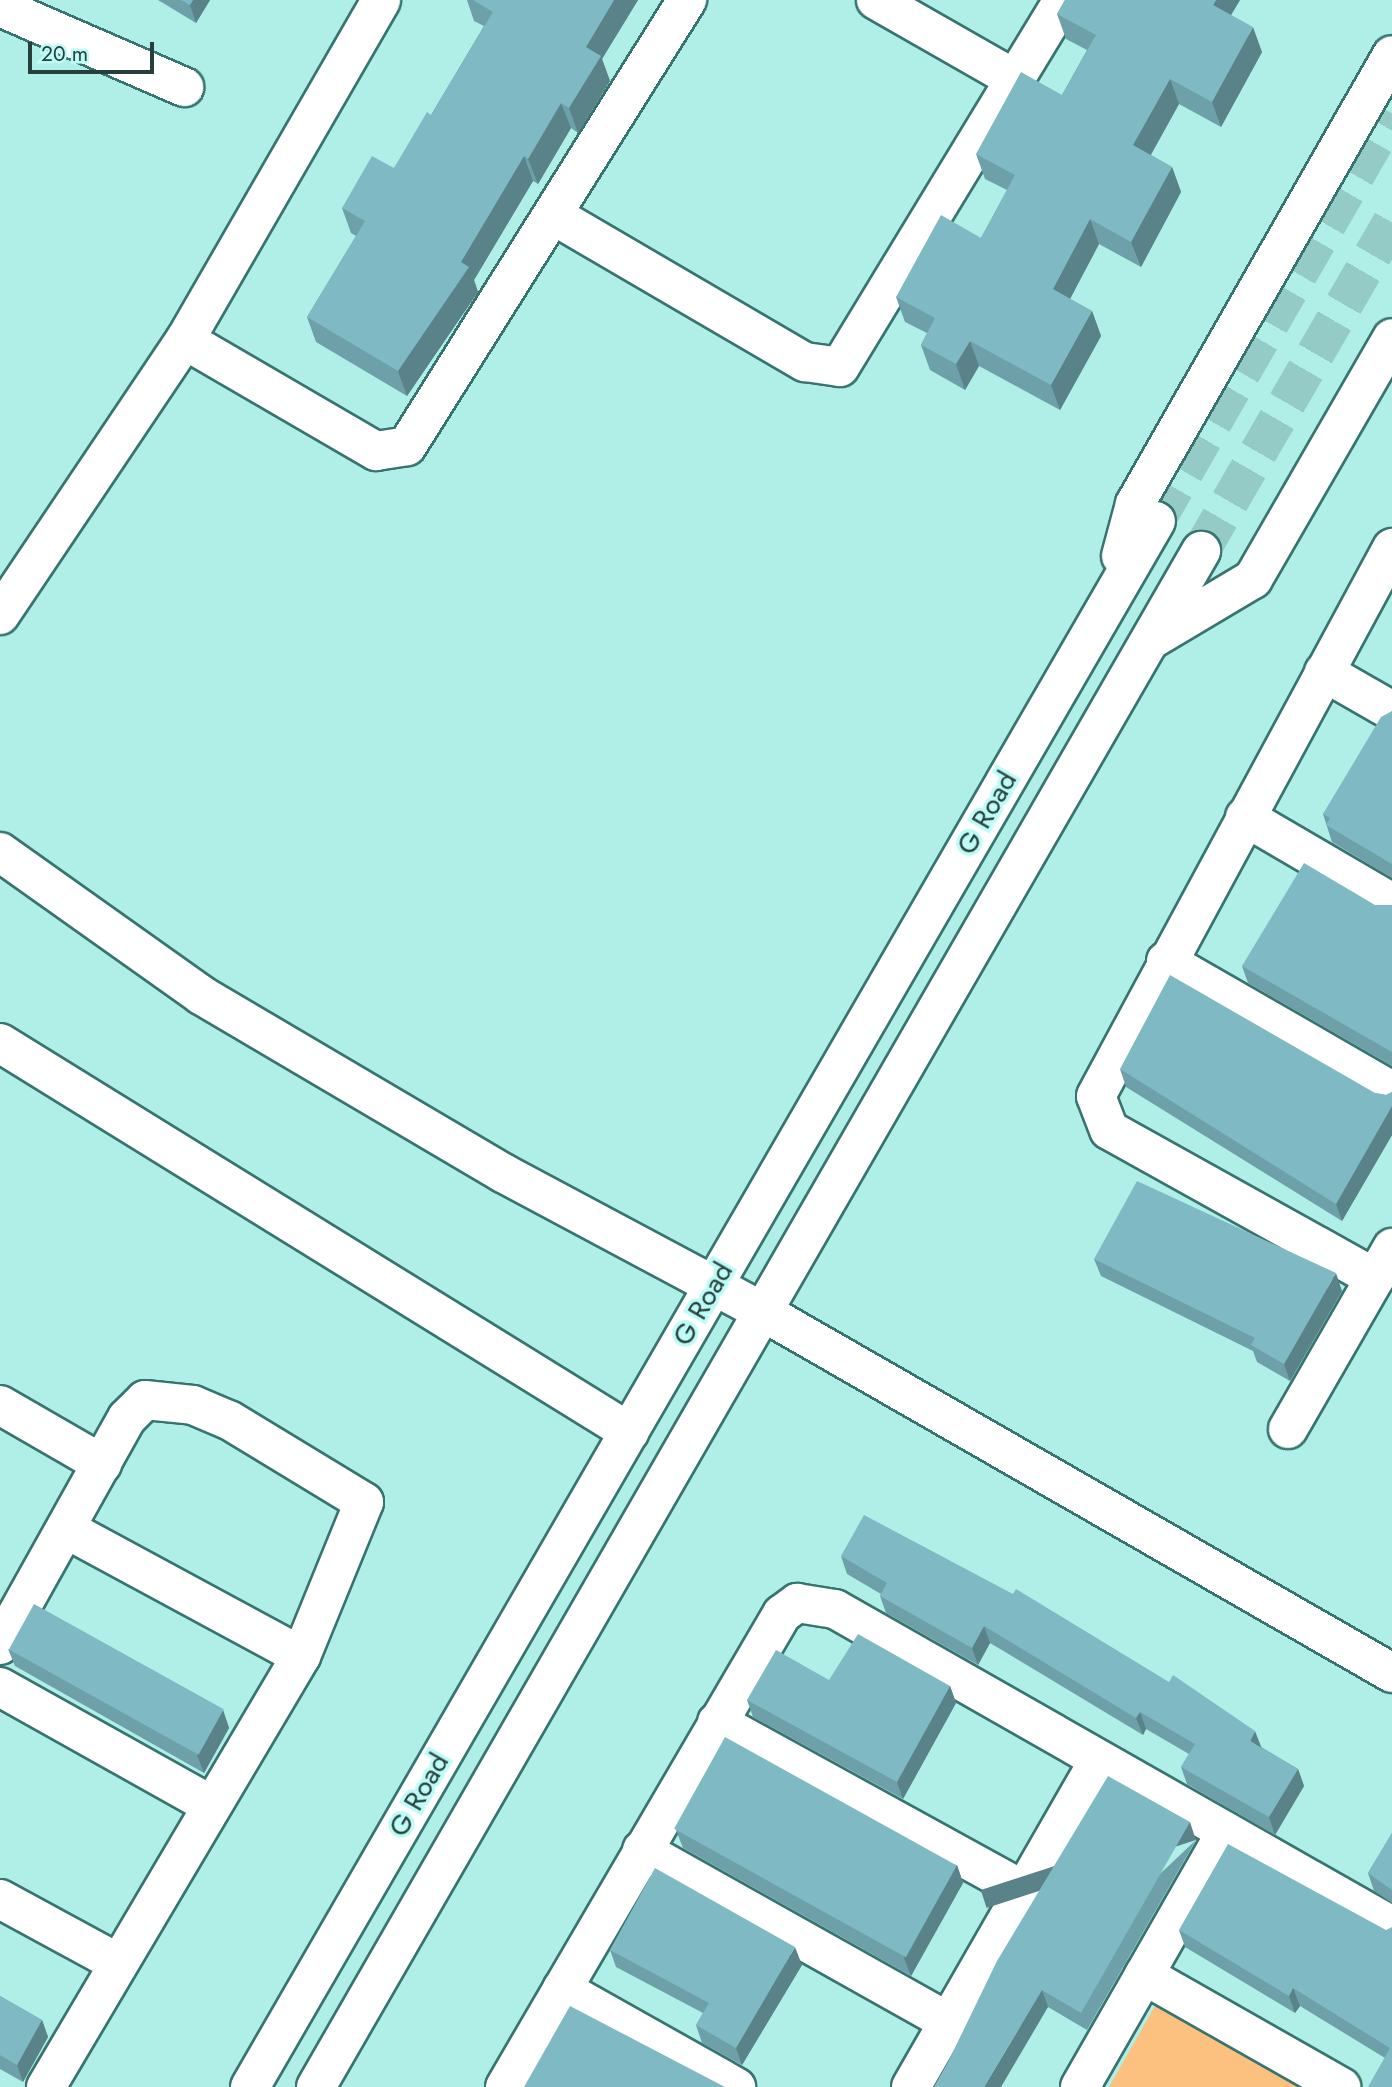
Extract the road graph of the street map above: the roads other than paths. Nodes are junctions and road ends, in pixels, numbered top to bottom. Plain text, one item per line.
1 (380, 0) edge
2 (687, 0) edge
3 (876, 0) edge
4 (1063, 0) edge
5 (0, 7) edge
6 (1392, 55) edge
7 (1016, 80) junction
8 (184, 87) dead end
9 (553, 215) junction
10 (1392, 338) edge
11 (186, 340) junction
12 (1156, 521) tunnel mouth
13 (1392, 548) edge
14 (1201, 551) tunnel mouth
15 (1110, 602) junction
16 (0, 615) edge
17 (1151, 640) junction
18 (1324, 672) junction
19 (1392, 711) edge
20 (1245, 817) junction
21 (0, 852) edge
22 (1392, 903) edge
23 (1166, 961) junction
24 (0, 1043) edge
25 (1392, 1091) edge
26 (1383, 1263) edge
27 (713, 1286) junction
28 (765, 1313) junction
29 (0, 1405) edge
30 (1288, 1429) dead end
31 (629, 1432) junction
32 (102, 1464) junction
33 (68, 1530) junction
34 (10, 1608) edge
35 (0, 1646) edge
36 (301, 1656) junction
37 (1392, 1673) edge
38 (0, 1687) edge
39 (717, 1722) junction
40 (1099, 1760) junction
41 (211, 1805) junction
42 (1226, 1832) junction
43 (642, 1850) junction
44 (1024, 1891) junction
45 (0, 1899) edge
46 (1392, 1926) edge
47 (116, 1962) junction
48 (1144, 1975) junction
49 (562, 1989) junction
50 (948, 2022) junction
51 (46, 2087) edge
52 (250, 2087) edge
53 (316, 2087) edge
54 (505, 2087) edge
55 (736, 2087) edge
56 (911, 2087) edge
57 (1080, 2087) edge
58 (1341, 2087) edge

1 - 11 street
2 - 9 street
3 - 7 street
4 - 7 street
5 - 8 street
6 - 15 street
7 - 9 street
9 - 11 street
10 - 17 street
11 - 16 street
12 - 15 street, G Road
13 - 18 street
14 - 17 street, G Road
15 - 27 street, G Road
17 - 28 street, G Road
18 - 19 street
18 - 20 street
20 - 22 street
20 - 23 street
21 - 27 street
23 - 25 street
23 - 26 street
24 - 31 street
26 - 30 street
27 - 28 street
27 - 31 street, G Road
28 - 37 street
28 - 53 street, G Road
29 - 32 street
31 - 52 street, G Road
32 - 33 street
32 - 36 street
33 - 34 street
33 - 36 street
34 - 35 street
36 - 41 street
38 - 41 street
39 - 40 street
39 - 43 street
39 - 44 street
40 - 42 street
40 - 44 street
41 - 47 street
42 - 46 street
42 - 48 street
43 - 49 street
43 - 50 street
44 - 50 street
45 - 47 street
47 - 51 street
48 - 57 street
48 - 58 street
49 - 54 street
49 - 55 street
50 - 56 street

